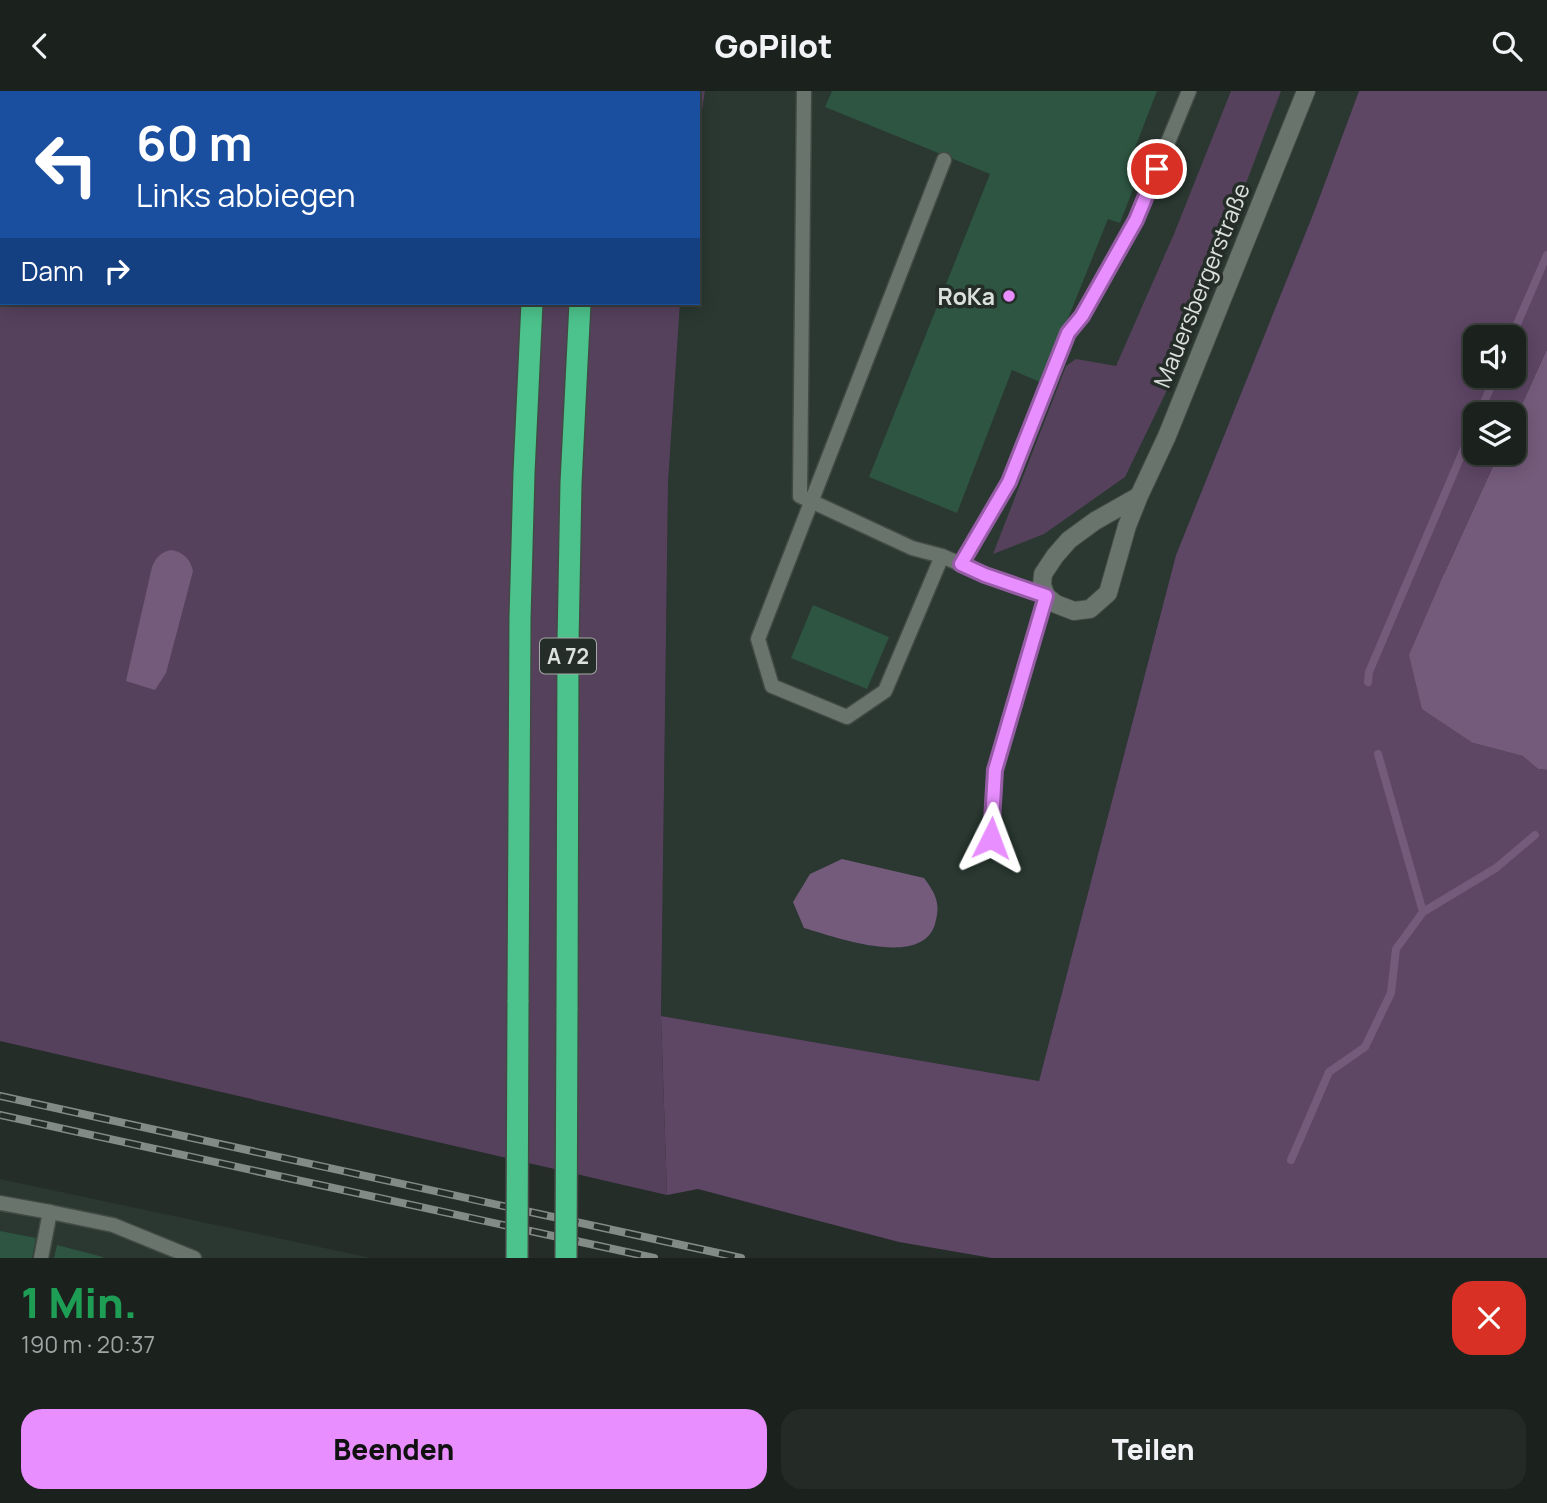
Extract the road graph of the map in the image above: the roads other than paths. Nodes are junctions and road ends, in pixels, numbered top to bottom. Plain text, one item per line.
1 (804, 91) edge
2 (1189, 91) edge
3 (1306, 91) edge
4 (944, 160) dead end
5 (532, 305) edge
6 (580, 305) edge
7 (1139, 496) junction
8 (812, 502) junction
9 (942, 556) junction
10 (961, 564) junction
11 (1046, 596) junction
12 (991, 838) dead end
13 (0, 1203) edge
14 (50, 1212) junction
15 (41, 1258) edge
16 (194, 1258) edge
17 (517, 1258) edge
18 (566, 1258) edge

1 - 8 lane
2 - 10 lane
3 - 7 street, Mauersbergerstraße
4 - 8 lane
5 - 17 highway, A 72, bridge
6 - 18 highway, A 72, bridge
7 - 11 street
7 - 11 street, Mauersbergerstraße
8 - 9 lane
8 - 9 lane
9 - 10 lane
10 - 11 lane
11 - 12 lane
13 - 14 lane
14 - 15 lane
14 - 16 lane

